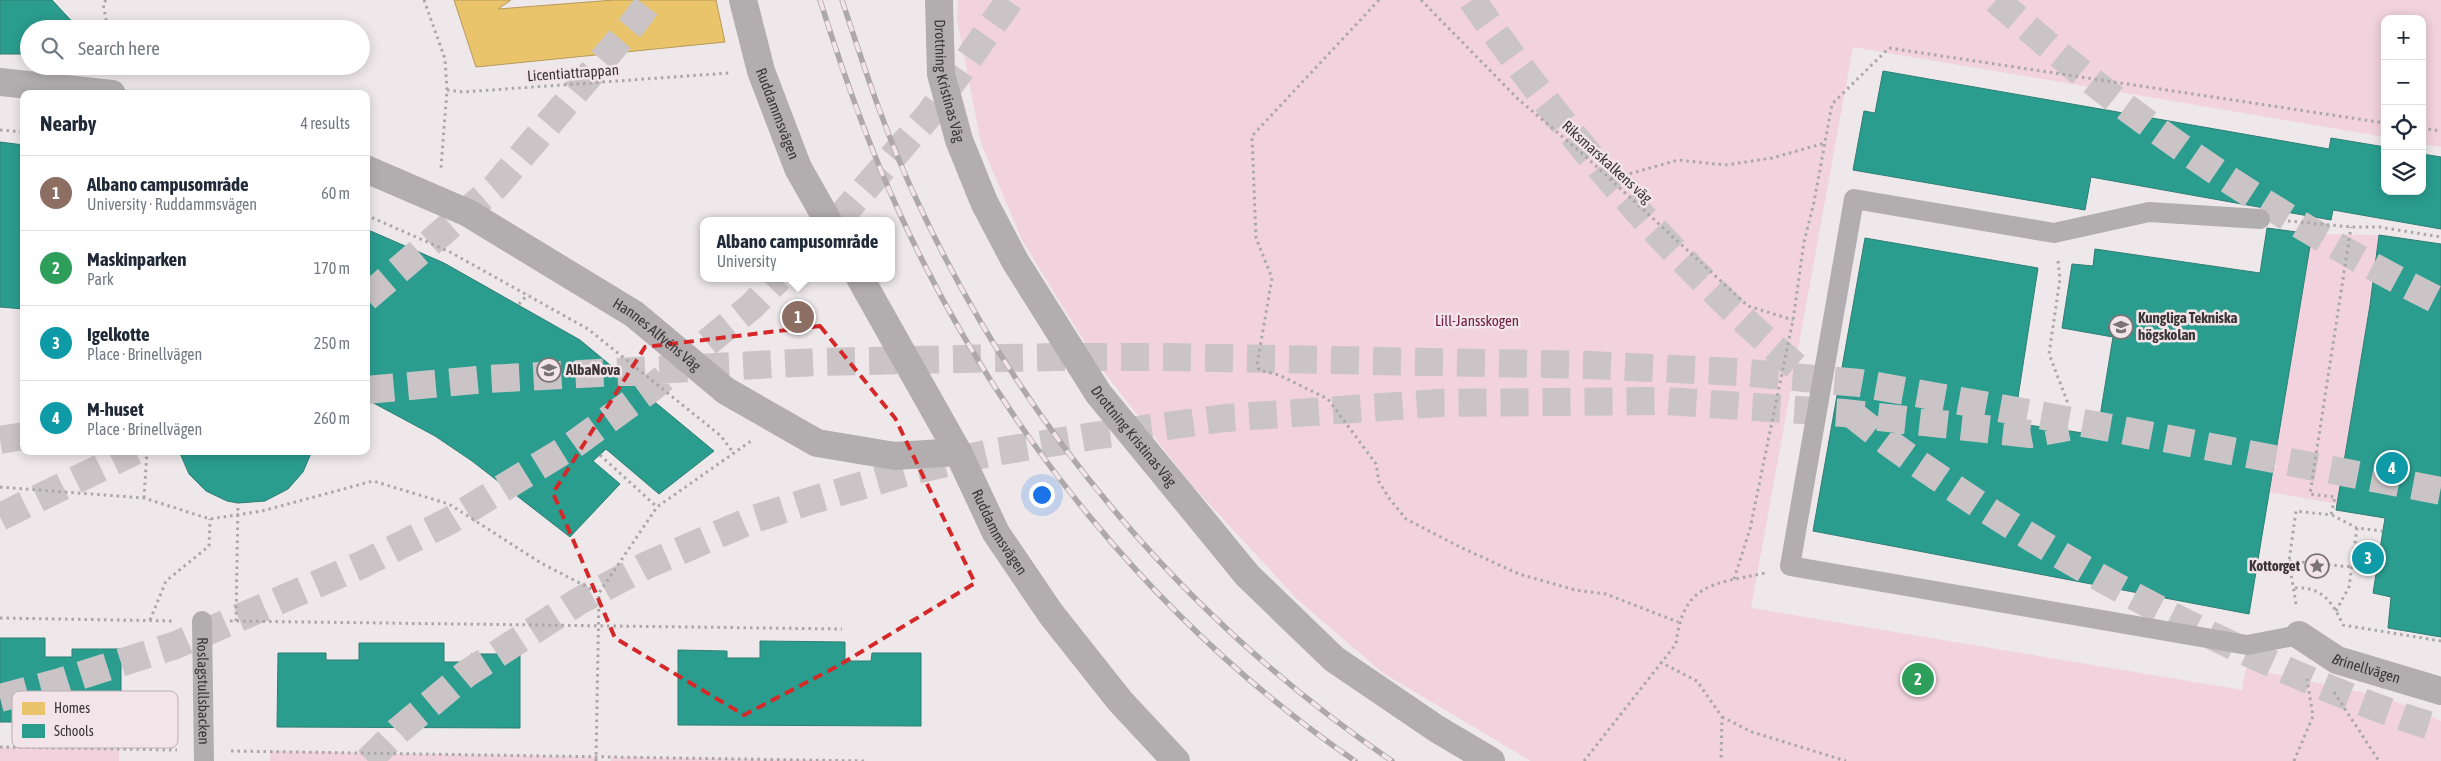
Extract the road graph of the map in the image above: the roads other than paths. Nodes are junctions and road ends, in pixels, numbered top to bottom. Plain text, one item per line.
1 (743, 0) edge
2 (939, 0) edge
3 (0, 82) edge
4 (75, 90) edge
5 (370, 171) edge
6 (826, 217) edge
7 (2260, 219) road end
8 (862, 282) edge
9 (958, 452) junction
10 (202, 621) road end
11 (2299, 635) joint
12 (2441, 691) edge
13 (204, 756) edge
14 (1176, 761) edge
15 (1491, 761) edge

1 - 6 street, Ruddammsvägen
2 - 15 street, Drottning Kristinas Väg
3 - 4 street
5 - 9 street, Hannes Alfvéns Väg
7 - 11 lane
8 - 9 street, Ruddammsvägen
9 - 14 street, Ruddammsvägen
10 - 13 lane, Roslagstullsbacken
11 - 12 street, Brinellvägen

